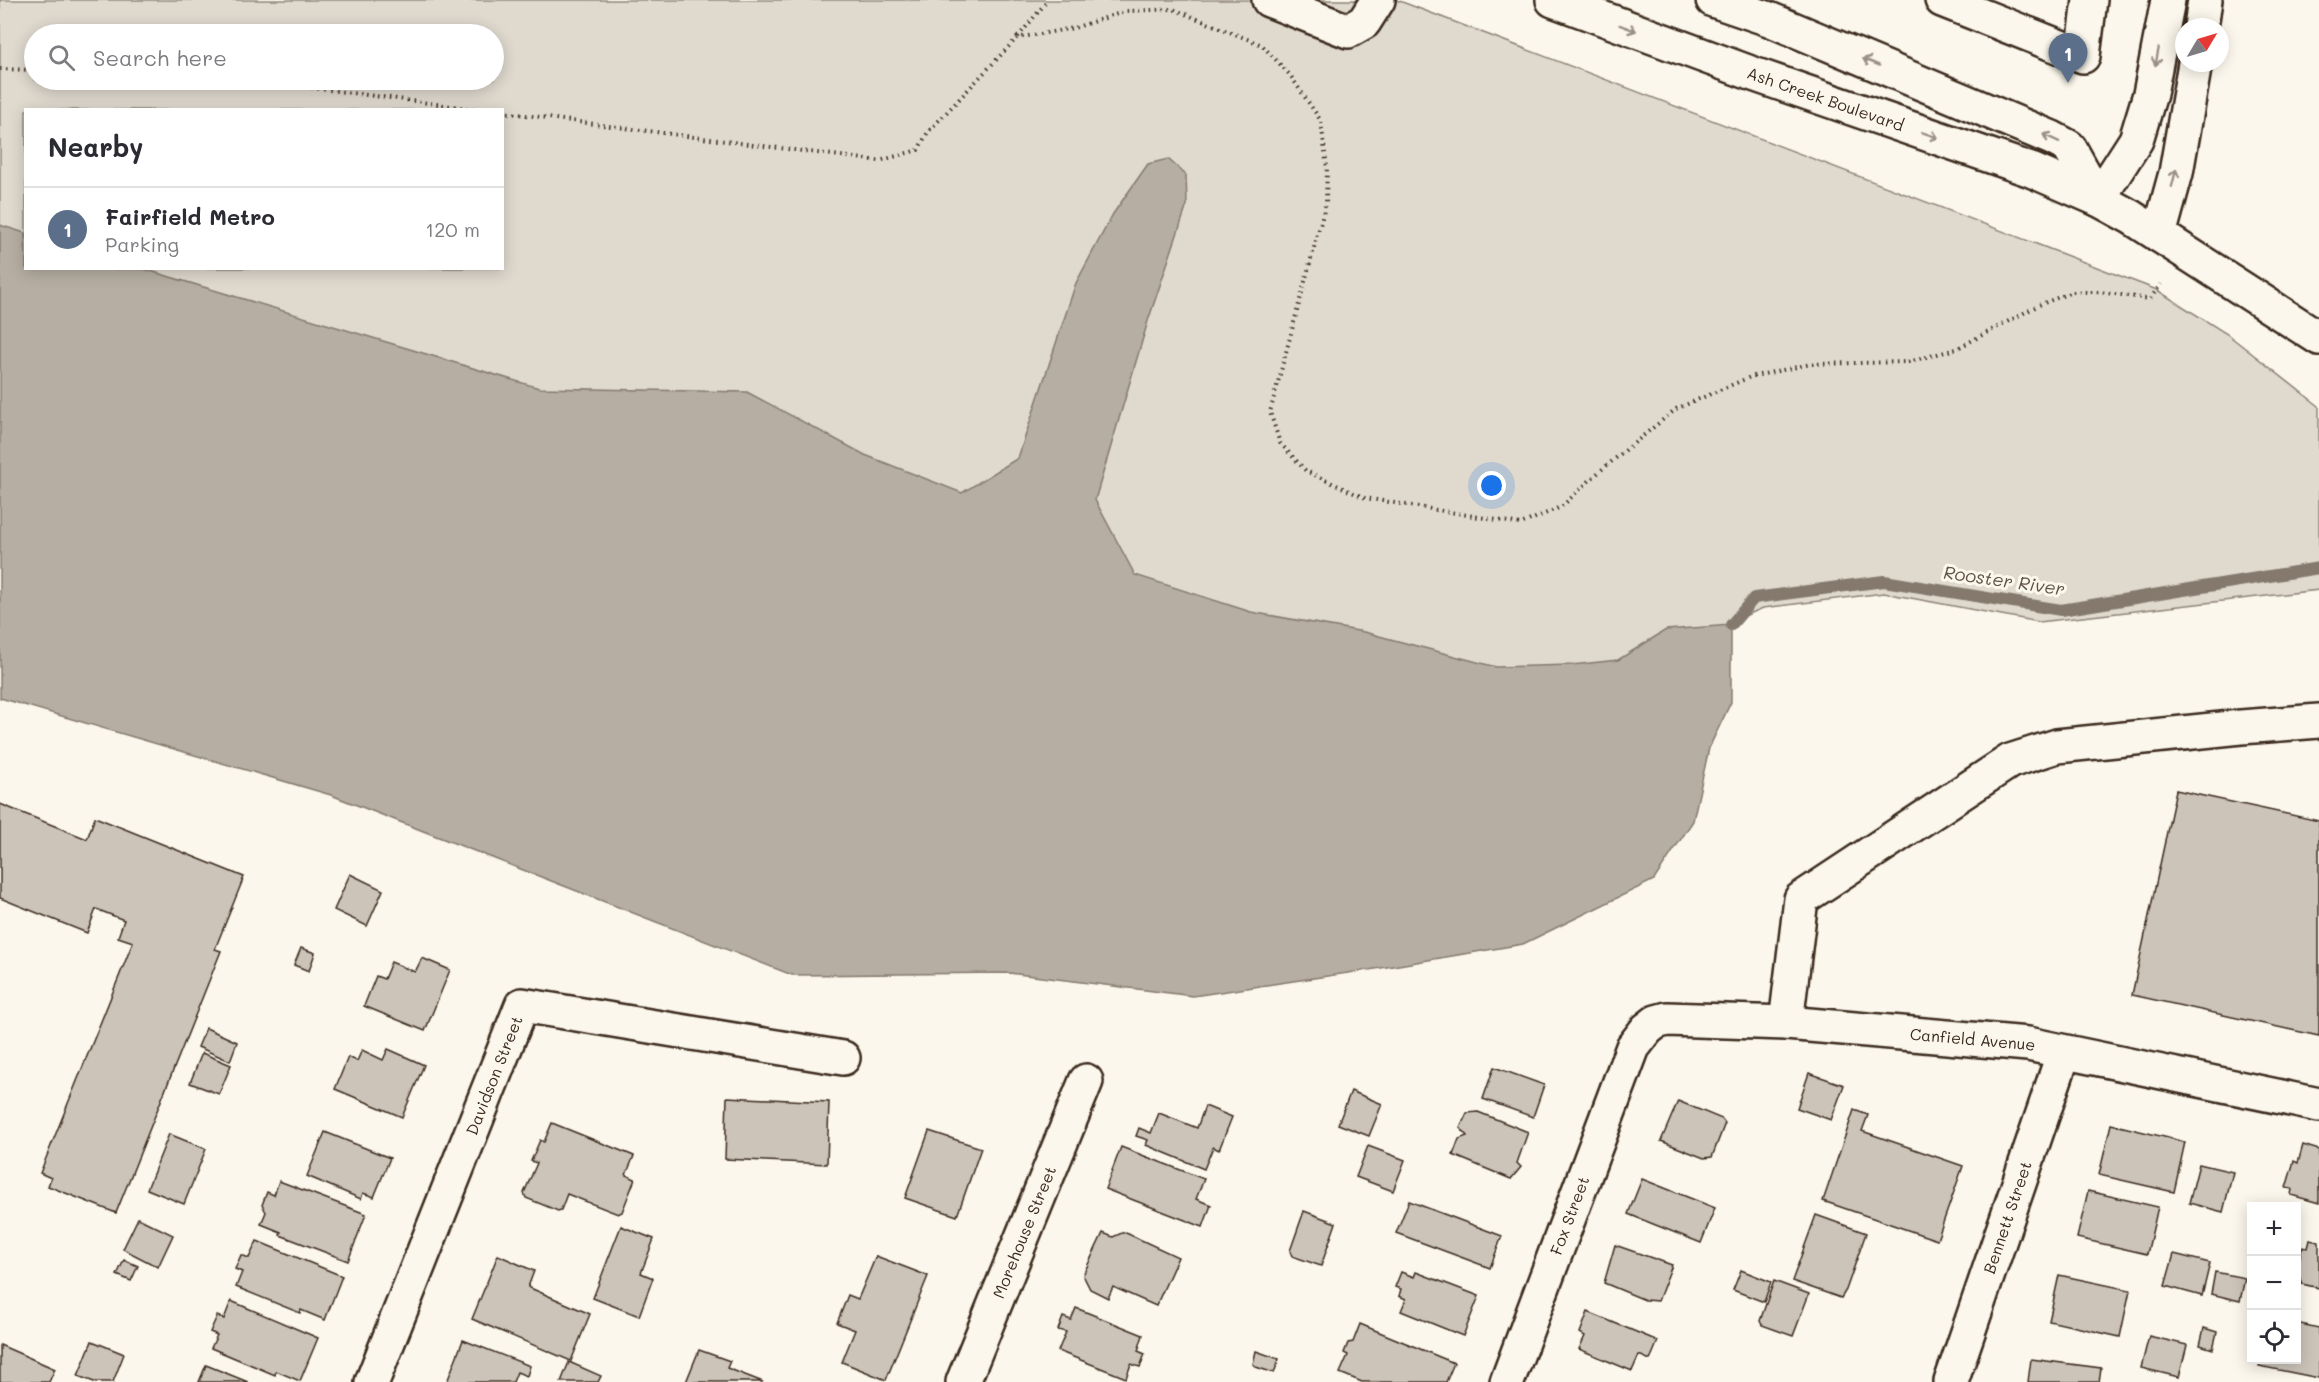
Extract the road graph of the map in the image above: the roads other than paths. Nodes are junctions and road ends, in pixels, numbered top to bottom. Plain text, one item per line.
1 (1269, 0) edge
2 (1378, 0) edge
3 (1553, 0) edge
4 (1713, 0) edge
5 (1942, 0) edge
6 (2090, 0) edge
7 (2168, 0) edge
8 (2205, 0) edge
9 (2202, 18) edge
10 (2193, 72) edge
11 (2098, 199) junction
12 (2159, 235) junction
13 (2319, 338) edge
14 (2319, 720) edge
15 (1786, 1023) junction
16 (1633, 1047) joint
17 (2064, 1052) junction
18 (843, 1058) dead end
19 (1086, 1081) dead end
20 (2319, 1105) edge
21 (372, 1382) edge
22 (963, 1382) edge
23 (1507, 1382) edge
24 (1951, 1382) edge

1 - 2 street
3 -> 11 street, Ash Creek Boulevard
11 -> 4 street
5 - 6 street
7 -> 11 street
8 - 9 street
12 -> 10 street
11 - 12 street, Ash Creek Boulevard
12 - 13 street, Ash Creek Boulevard
14 - 15 street
15 - 16 street, Canfield Avenue
15 - 17 street, Canfield Avenue
16 - 23 street, Fox Street
17 - 20 street, Canfield Avenue
17 - 24 street, Bennett Street
18 - 21 street, Davidson Street
19 - 22 street, Morehouse Street

